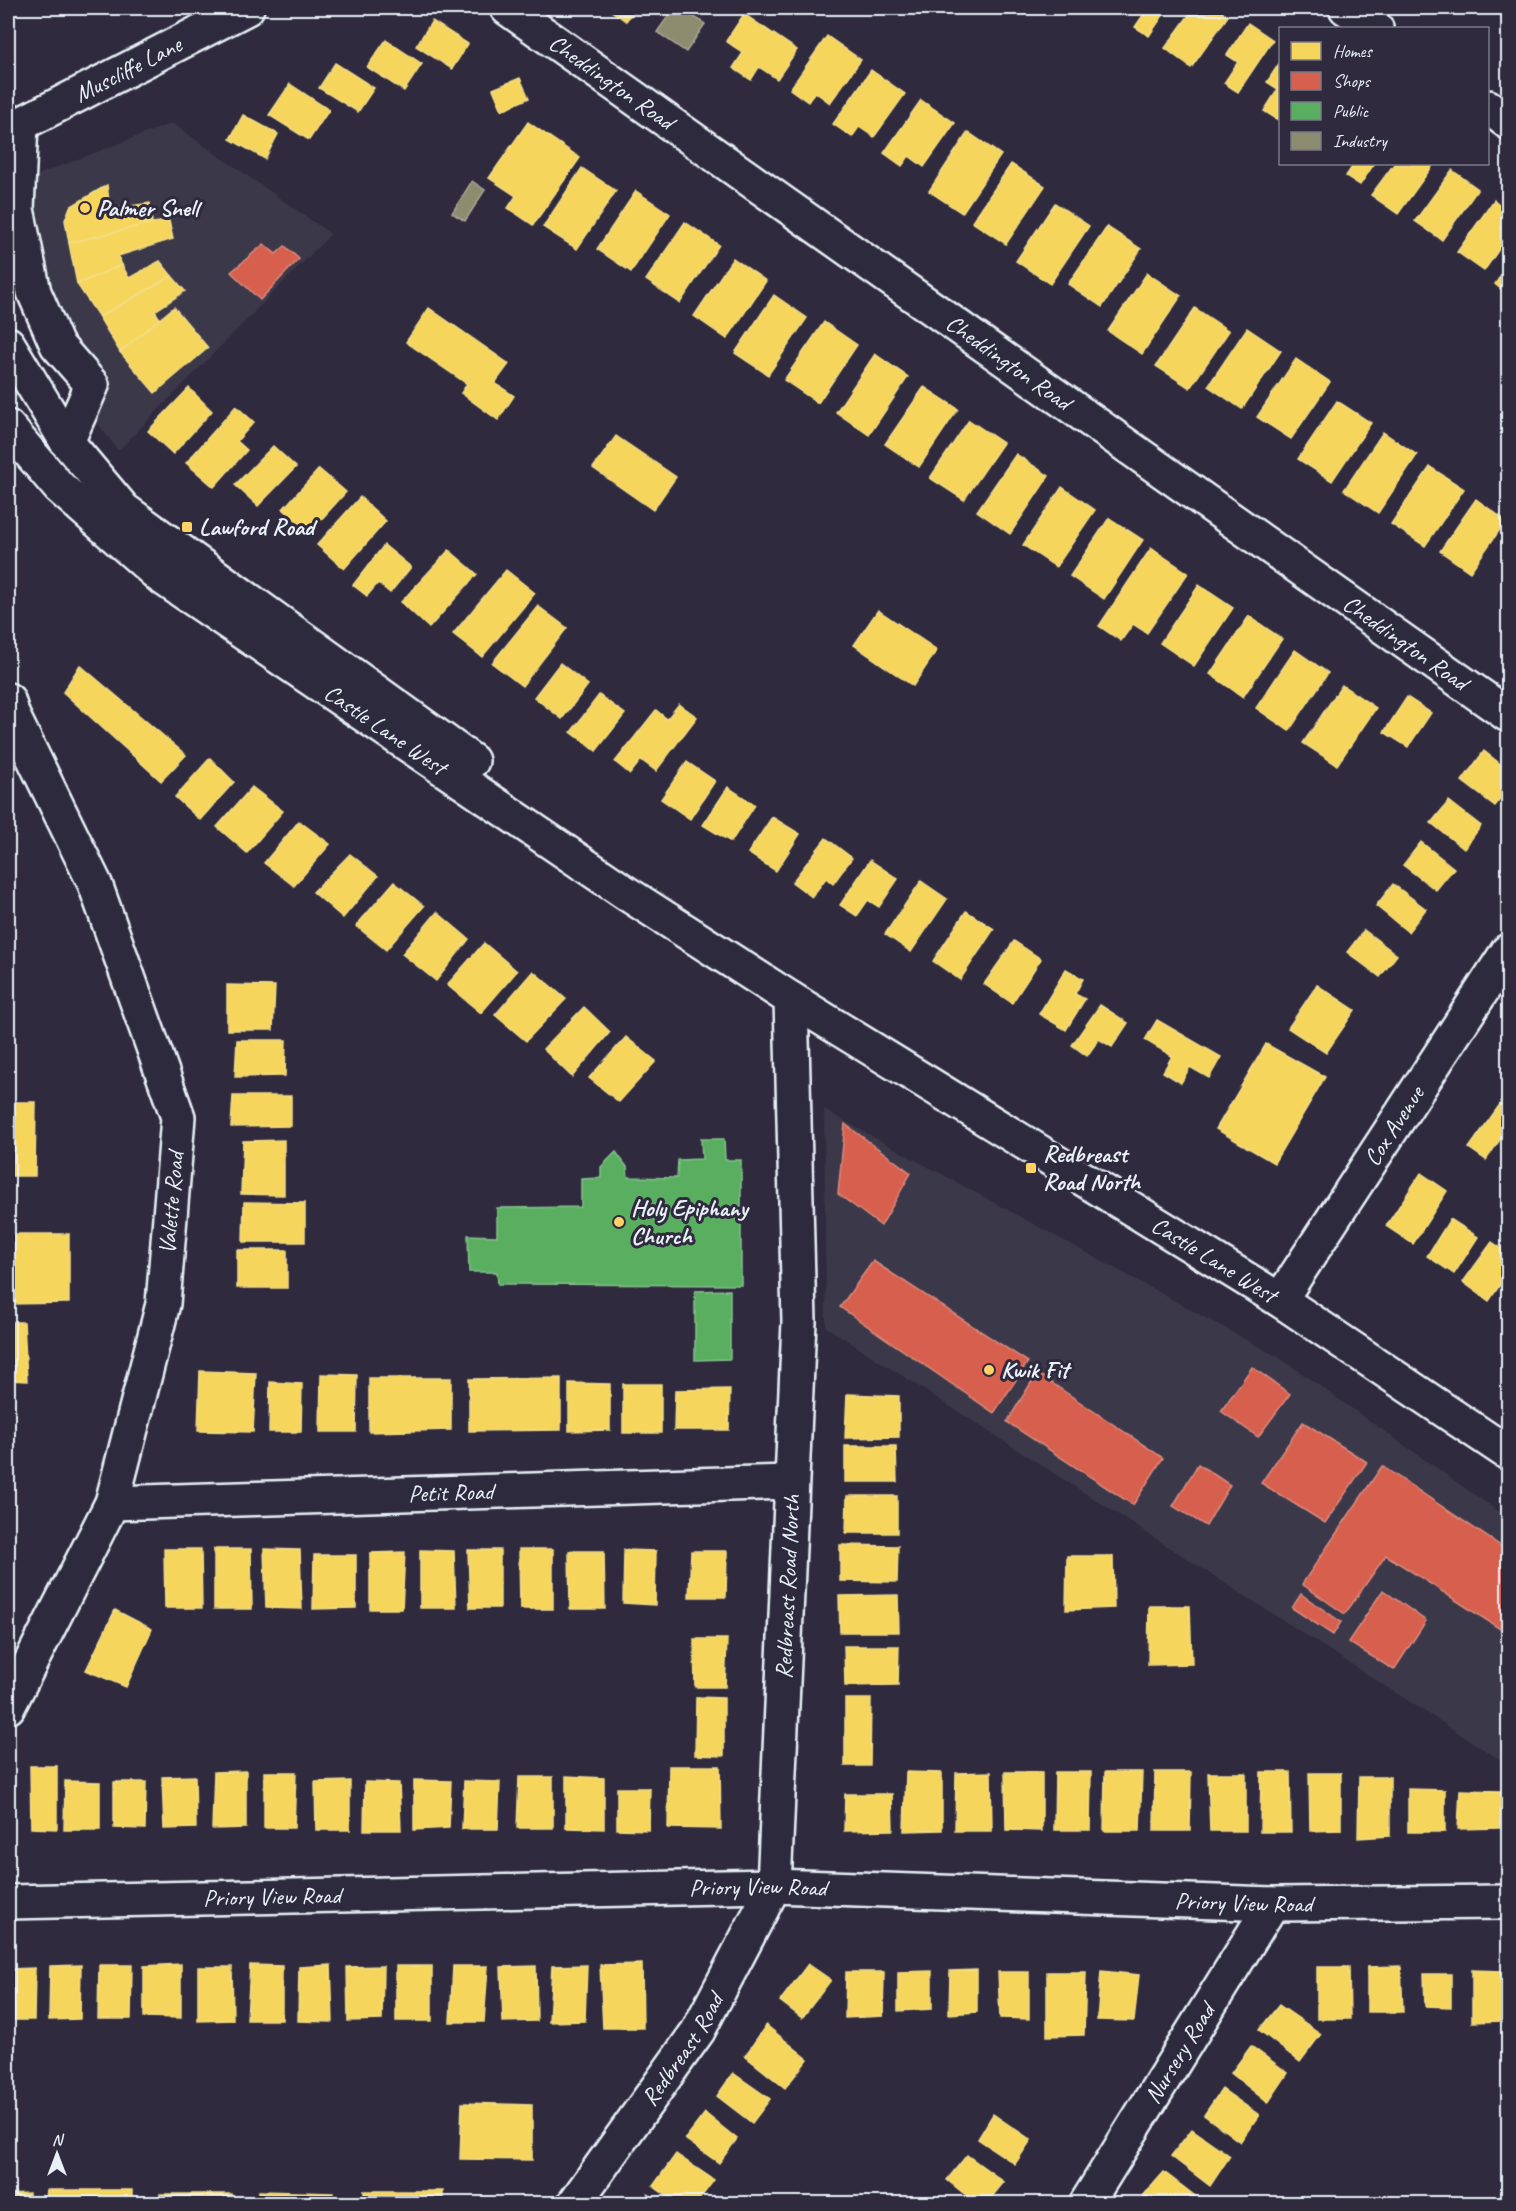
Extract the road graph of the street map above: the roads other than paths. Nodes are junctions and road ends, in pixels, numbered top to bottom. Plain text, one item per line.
1 (247, 8) edge
2 (507, 8) edge
3 (1346, 8) edge
4 (1374, 27) edge
5 (1489, 108) edge
6 (1509, 122) edge
7 (14, 126) edge
8 (8, 344) edge
9 (8, 427) edge
10 (67, 442) junction
11 (8, 700) edge
12 (1509, 716) edge
13 (1509, 951) edge
14 (791, 999) junction
15 (1280, 1300) junction
16 (1509, 1453) edge
17 (791, 1482) junction
18 (112, 1503) junction
19 (8, 1707) edge
20 (774, 1886) junction
21 (8, 1902) edge
22 (1509, 1902) edge
23 (1272, 1904) junction
24 (574, 2204) edge
25 (1086, 2204) edge

1 - 7 street, Muscliffe Lane
2 - 12 street, Cheddington Road
3 - 4 street
5 - 6 street
7 - 10 street
8 - 10 street, Castle Lane West
9 - 14 street, Castle Lane West
10 - 14 street, Castle Lane West
11 - 18 street, Valette Road
13 - 15 street, Cox Avenue
14 - 15 street, Castle Lane West
14 - 17 street, Redbreast Road North
15 - 16 street, Castle Lane West
17 - 18 street, Petit Road
17 - 20 street, Redbreast Road North
18 - 19 street, Valette Road
20 - 21 street, Priory View Road
20 - 23 street, Priory View Road
20 - 24 street, Redbreast Road
22 - 23 street, Priory View Road
23 - 25 street, Nursery Road

